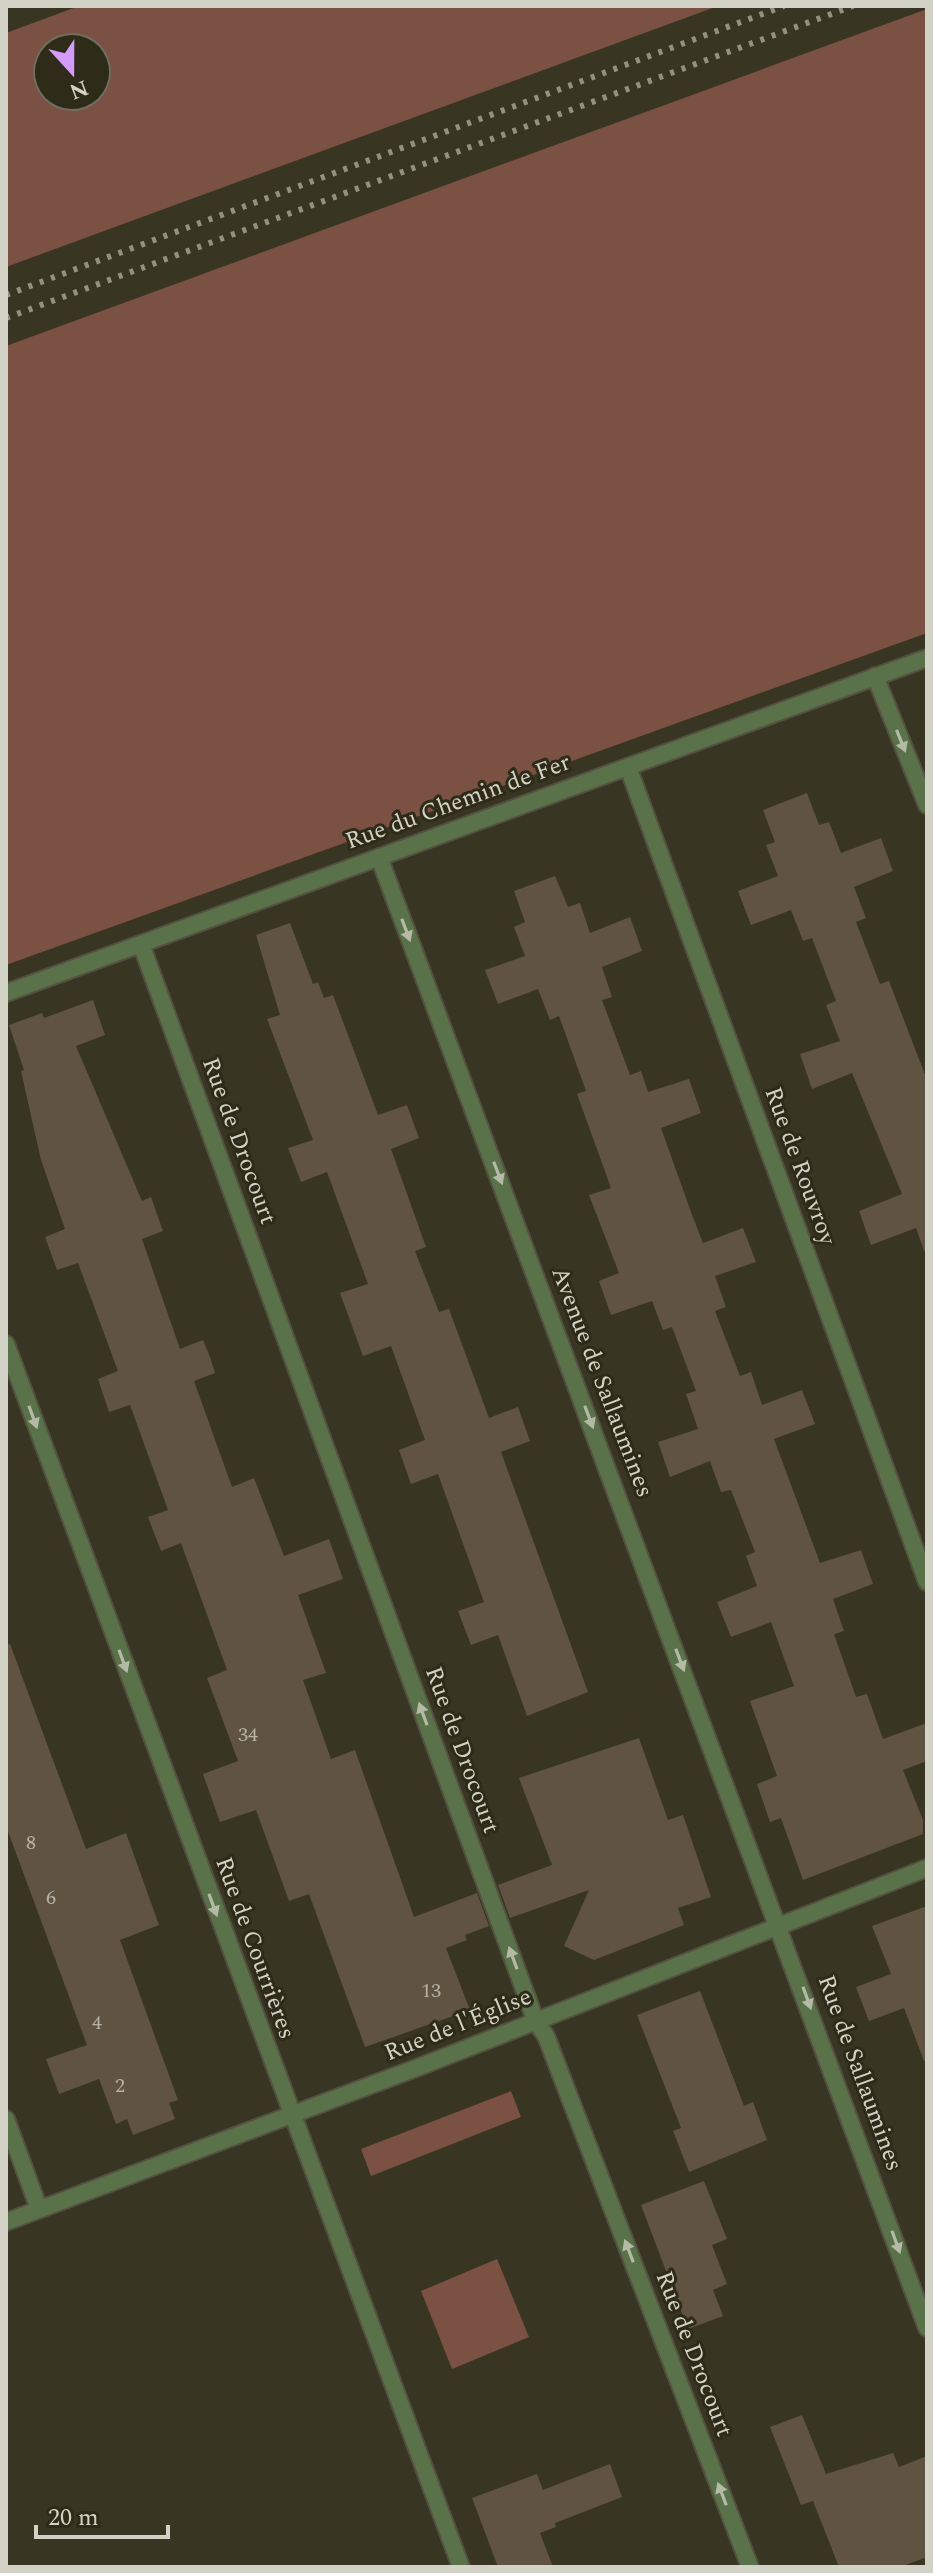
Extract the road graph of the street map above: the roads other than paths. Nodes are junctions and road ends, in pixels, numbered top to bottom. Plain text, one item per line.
1 (927, 658) edge
2 (875, 676) junction
3 (628, 767) junction
4 (927, 805) edge
5 (379, 857) junction
6 (141, 944) junction
7 (6, 993) edge
8 (6, 1344) edge
9 (927, 1582) edge
10 (927, 1868) edge
11 (779, 1925) junction
12 (536, 2022) junction
13 (291, 2115) junction
14 (6, 2119) edge
15 (39, 2209) junction
16 (6, 2222) edge
17 (927, 2328) edge
18 (461, 2567) edge
19 (750, 2567) edge

1 - 2 street, Rue du Chemin de Fer
2 - 3 street, Rue du Chemin de Fer
2 -> 4 street
3 - 5 street, Rue du Chemin de Fer
3 - 9 street, Rue de Rouvroy
5 - 6 street, Rue du Chemin de Fer
5 -> 11 street, Avenue de Sallaumines
6 - 7 street, Rue du Chemin de Fer
12 -> 6 street, Rue de Drocourt
8 -> 13 street, Rue de Courrières
10 - 11 street, Rue de l'Église
11 - 12 street, Rue de l'Église
11 -> 17 street, Rue de Sallaumines
12 - 13 street, Rue de l'Église
19 -> 12 street, Rue de Drocourt
13 - 15 street, Rue de l'Église
13 - 18 street, Rue de Courrières
14 - 15 street
15 - 16 street, Rue de l'Église

